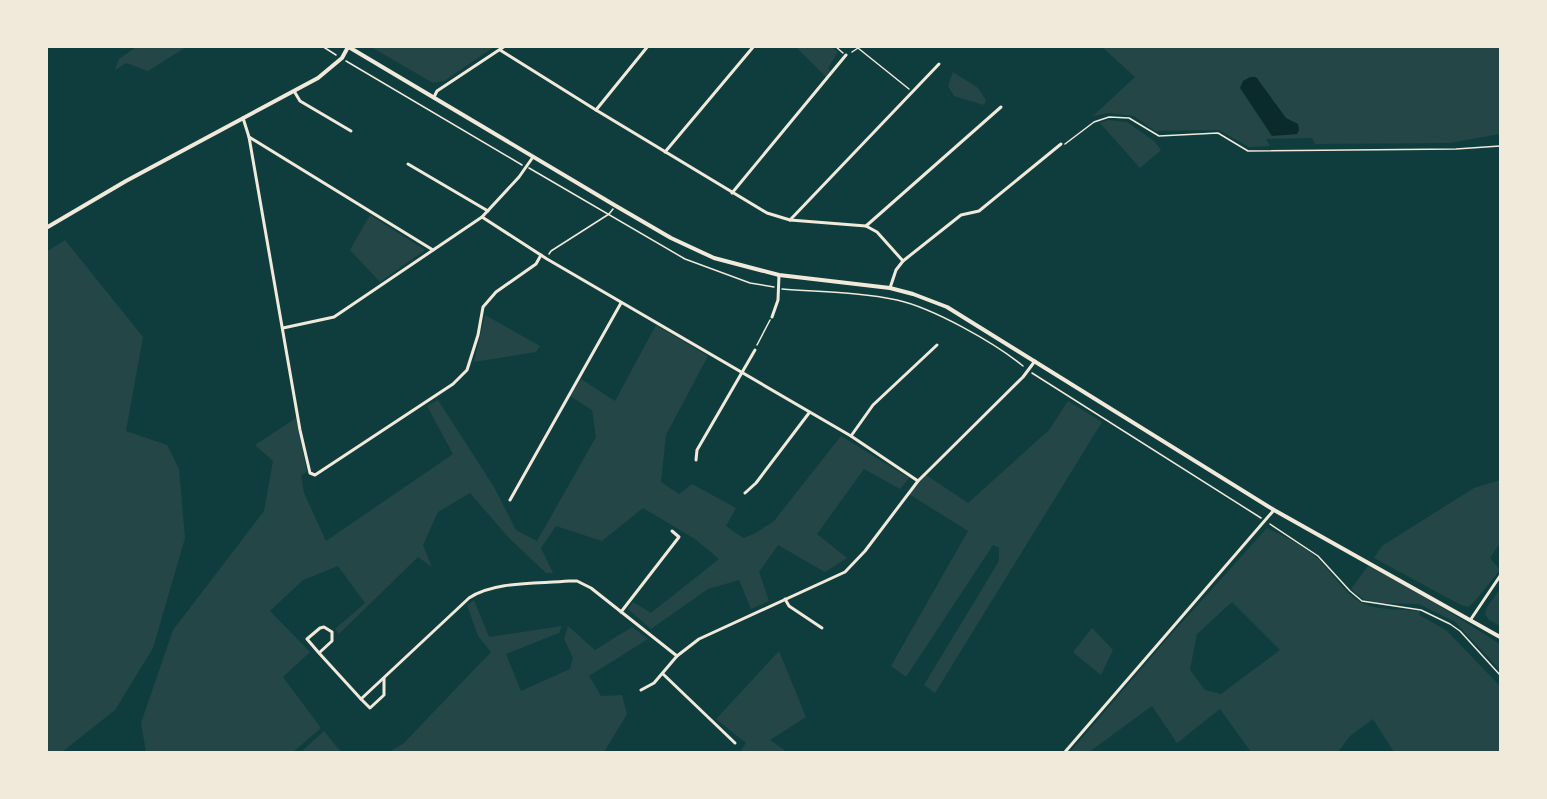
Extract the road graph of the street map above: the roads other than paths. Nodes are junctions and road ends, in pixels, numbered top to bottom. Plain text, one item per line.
1 (505, 46) edge
2 (648, 46) edge
3 (754, 46) edge
4 (347, 47) edge
5 (500, 50) junction
6 (846, 55) road end
7 (939, 64) dead end
8 (294, 91) junction
9 (433, 99) junction
10 (1001, 107) dead end
11 (596, 110) junction
12 (243, 118) junction
13 (351, 131) dead end
14 (249, 137) junction
15 (1061, 144) road end
16 (665, 152) junction
17 (532, 157) junction
18 (408, 164) dead end
19 (732, 193) junction
20 (488, 211) junction
21 (482, 217) junction
22 (790, 220) junction
23 (866, 226) junction
24 (46, 228) edge
25 (433, 250) junction
26 (541, 255) junction
27 (903, 261) junction
28 (779, 275) junction
29 (890, 288) junction
30 (621, 303) junction
31 (772, 317) road end
32 (283, 328) junction
33 (937, 345) dead end
34 (754, 350) road end
35 (1035, 360) junction
36 (742, 373) junction
37 (809, 413) junction
38 (851, 436) junction
39 (696, 460) dead end
40 (918, 481) junction
41 (745, 493) dead end
42 (510, 500) dead end
43 (1275, 510) junction
44 (672, 531) dead end
45 (1500, 576) edge
46 (785, 599) junction
47 (621, 612) junction
48 (1471, 619) junction
49 (822, 628) dead end
50 (1500, 637) edge
51 (319, 653) junction
52 (677, 657) junction
53 (663, 674) junction
54 (384, 677) junction
55 (641, 690) dead end
56 (362, 699) junction
57 (735, 743) dead end
58 (1065, 753) edge

1 - 5 street
2 - 11 street
3 - 16 street
4 - 8 street
4 - 9 street
5 - 9 street
5 - 11 street
6 - 19 street
7 - 22 street
8 - 12 street
8 - 13 street
9 - 17 street
10 - 23 street
11 - 16 street
12 - 14 street
12 - 24 street
14 - 25 street
14 - 32 street
15 - 27 street
16 - 19 street
17 - 20 street
17 - 28 street
18 - 20 street
19 - 22 street
20 - 21 street
21 - 25 street
21 - 26 street
22 - 23 street
23 - 27 street
25 - 32 street
26 - 30 street
26 - 32 street
27 - 29 street
28 - 29 street
28 - 31 street
29 - 35 street
30 - 36 street
30 - 42 street
33 - 38 street
34 - 36 street
35 - 40 street
35 - 43 street
36 - 37 street
36 - 39 street
37 - 38 street
37 - 41 street
38 - 40 street
40 - 46 street
43 - 48 street
43 - 58 street
44 - 47 street
45 - 48 street
46 - 49 street
46 - 52 street
47 - 52 street
47 - 54 street
48 - 50 street
51 - 51 street
51 - 56 street
52 - 53 street
53 - 55 street
53 - 57 street
54 - 56 street
54 - 56 street

